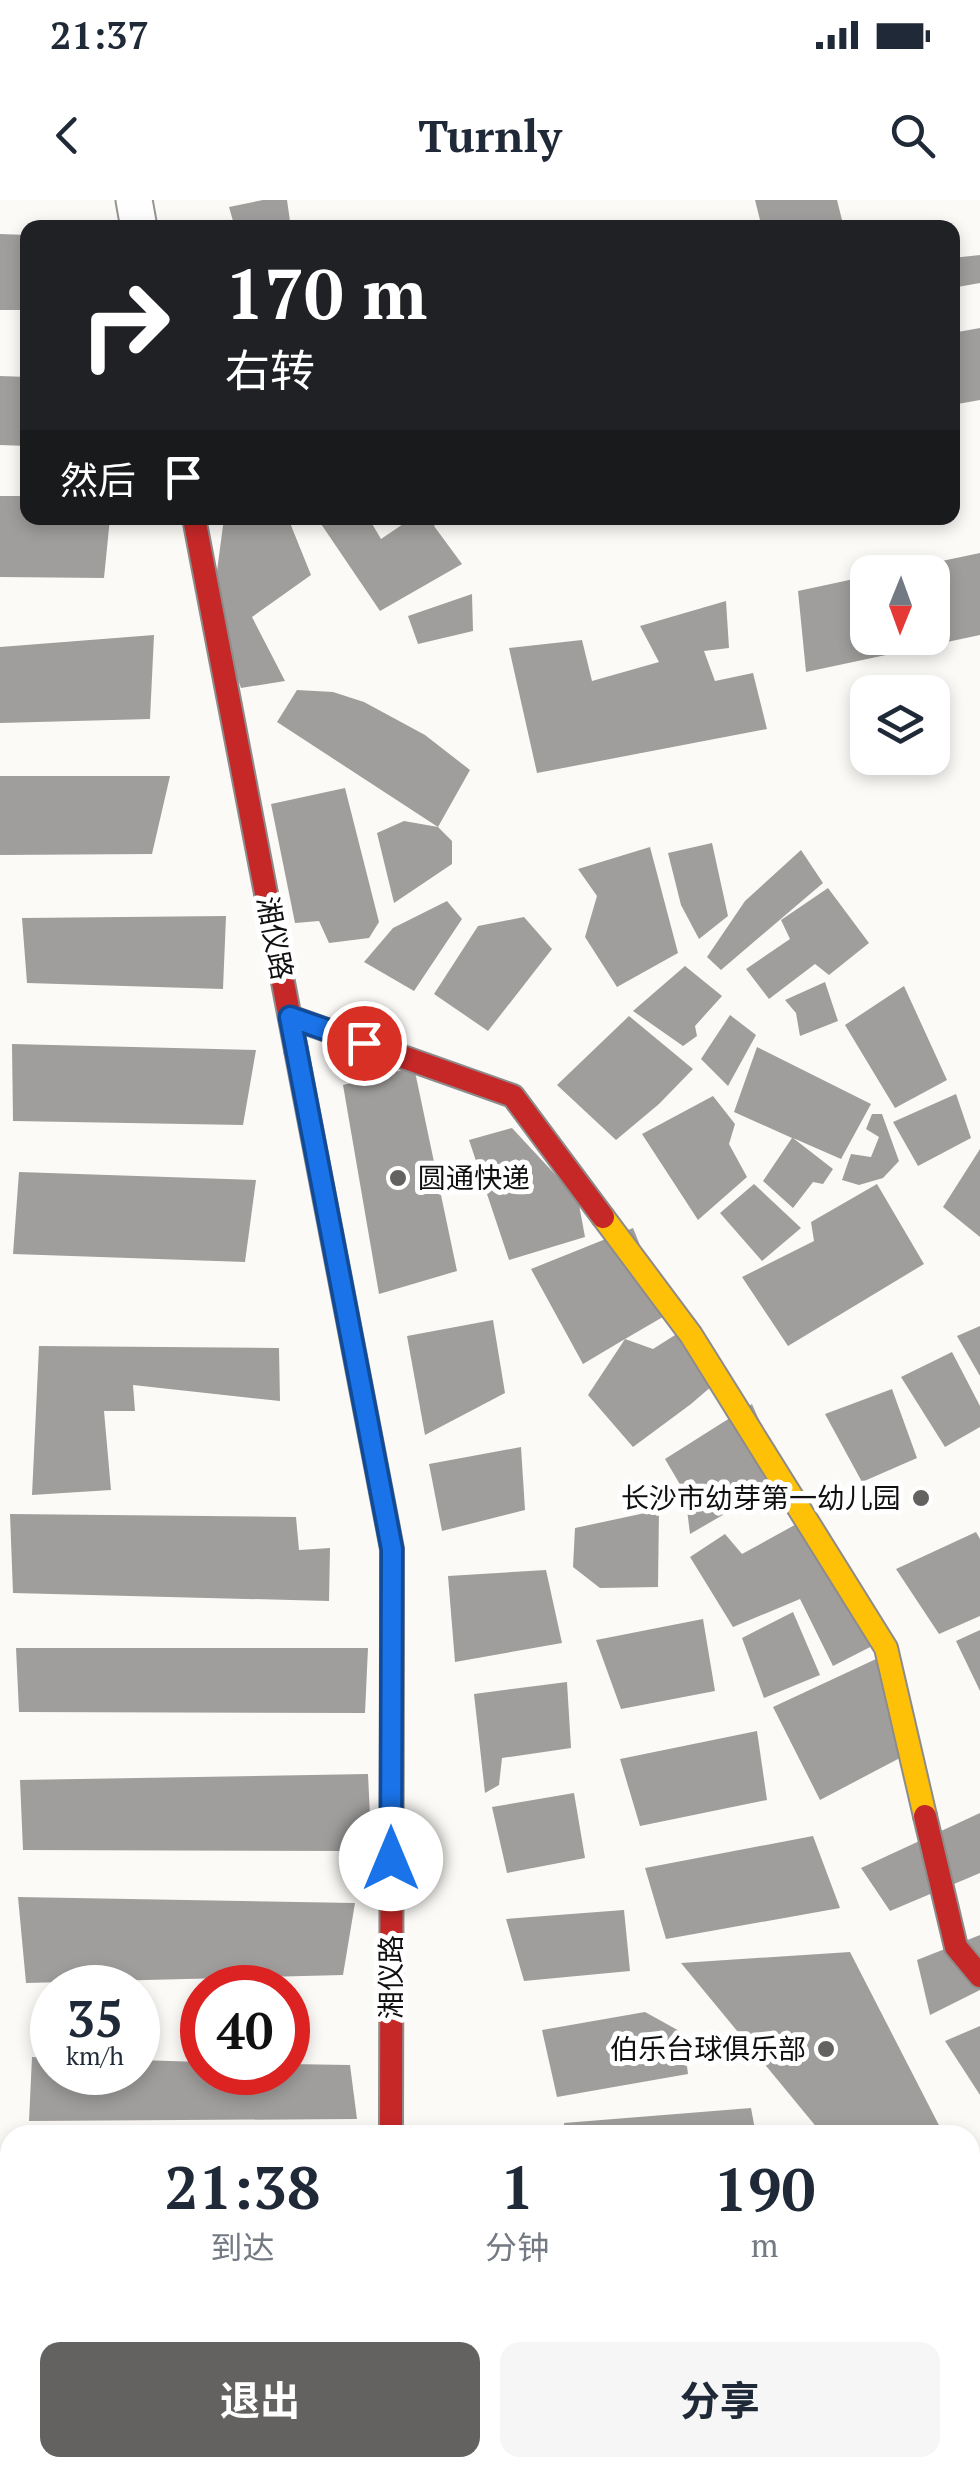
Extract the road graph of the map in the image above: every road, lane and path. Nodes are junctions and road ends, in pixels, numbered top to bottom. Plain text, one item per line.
1 (195, 525) edge
2 (290, 1017) junction
3 (980, 1976) edge
4 (390, 2125) edge

1 - 2 street, 湘仪路
2 - 3 street
2 - 4 street, 湘仪路

